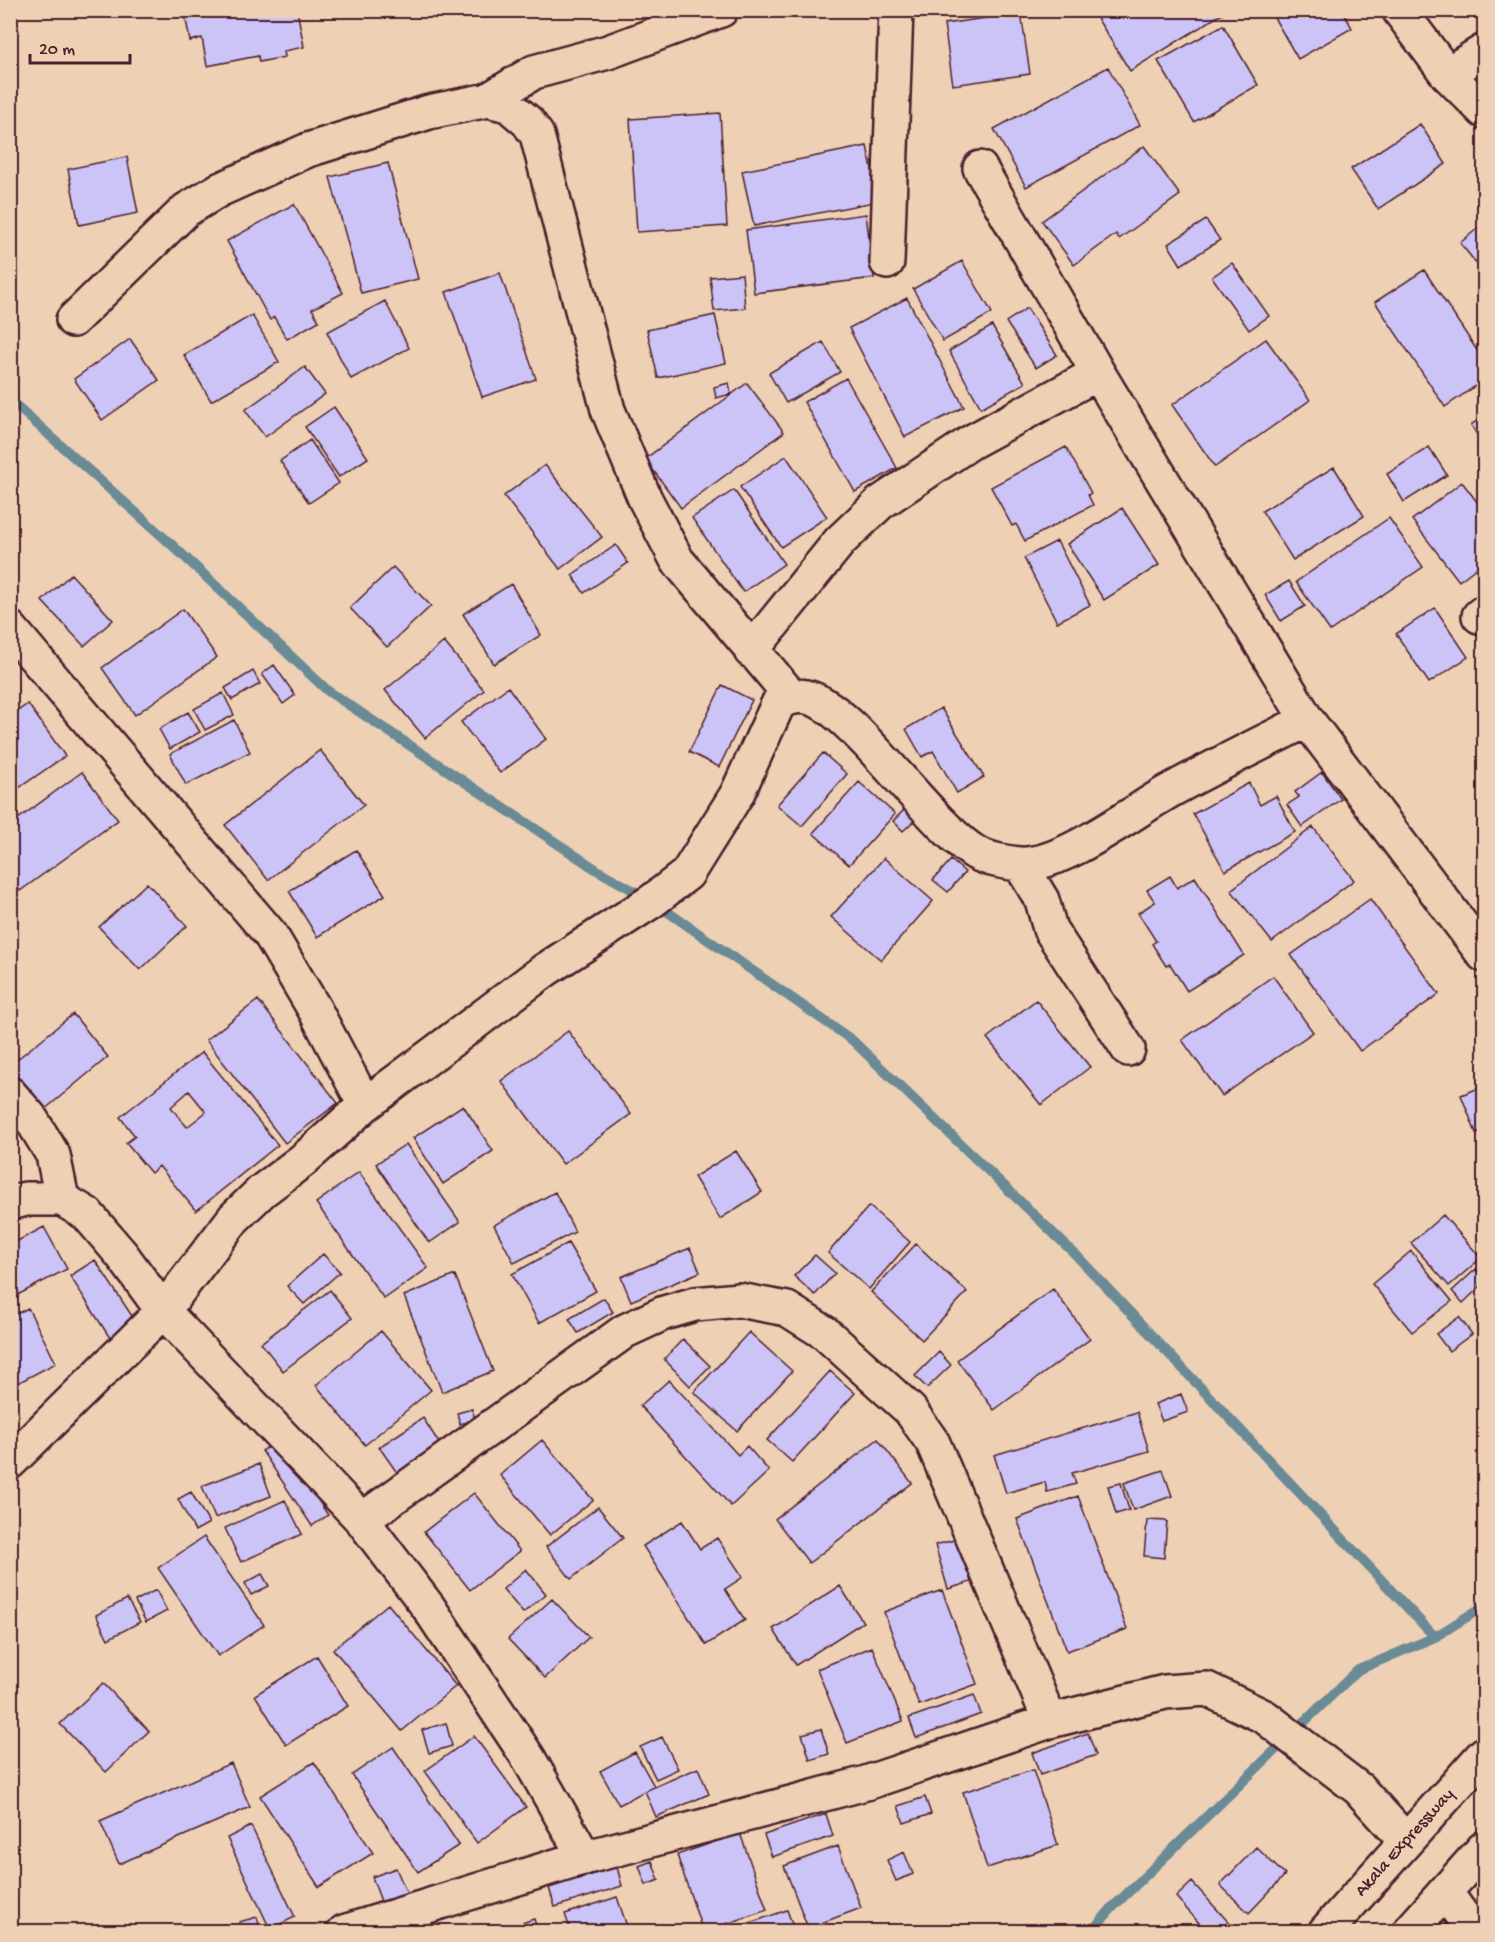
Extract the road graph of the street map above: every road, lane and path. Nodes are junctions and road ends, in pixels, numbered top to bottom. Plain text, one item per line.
1 (721, 10) edge
2 (896, 10) edge
3 (1399, 10) edge
4 (1485, 51) edge
5 (1447, 74) junction
6 (488, 100) junction
7 (1485, 111) edge
8 (980, 168) dead end
9 (886, 262) dead end
10 (73, 320) dead end
11 (1098, 373) junction
12 (17, 649) edge
13 (752, 651) junction
14 (791, 696) junction
15 (1307, 720) junction
16 (1020, 864) junction
17 (1485, 955) edge
18 (1128, 1048) dead end
19 (10, 1094) edge
20 (365, 1105) junction
21 (62, 1199) junction
22 (10, 1203) edge
23 (163, 1311) junction
24 (10, 1462) edge
25 (362, 1520) junction
26 (1050, 1721) junction
27 (1485, 1754) edge
28 (1406, 1841) junction
29 (1485, 1848) edge
30 (585, 1858) junction
31 (1445, 1892) junction
32 (344, 1932) edge
33 (1325, 1932) edge
34 (1409, 1932) edge
35 (1474, 1932) edge

1 - 6 street
2 - 9 street
3 - 5 street
4 - 5 street
5 - 7 street
6 - 10 street
6 - 13 street
8 - 11 street
11 - 13 street
11 - 15 street
12 - 20 street
13 - 14 street
14 - 16 street
14 - 20 street
15 - 16 street
15 - 17 street
16 - 18 street
19 - 21 street
20 - 23 street
21 - 22 street
21 - 23 street
23 - 24 street
23 - 25 street
25 - 26 street
25 - 30 street
26 - 28 street
26 - 30 street
27 - 28 street, Akala Expressway
28 - 33 street, Akala Expressway
29 - 31 street
30 - 32 street
31 - 34 street
31 - 35 street

